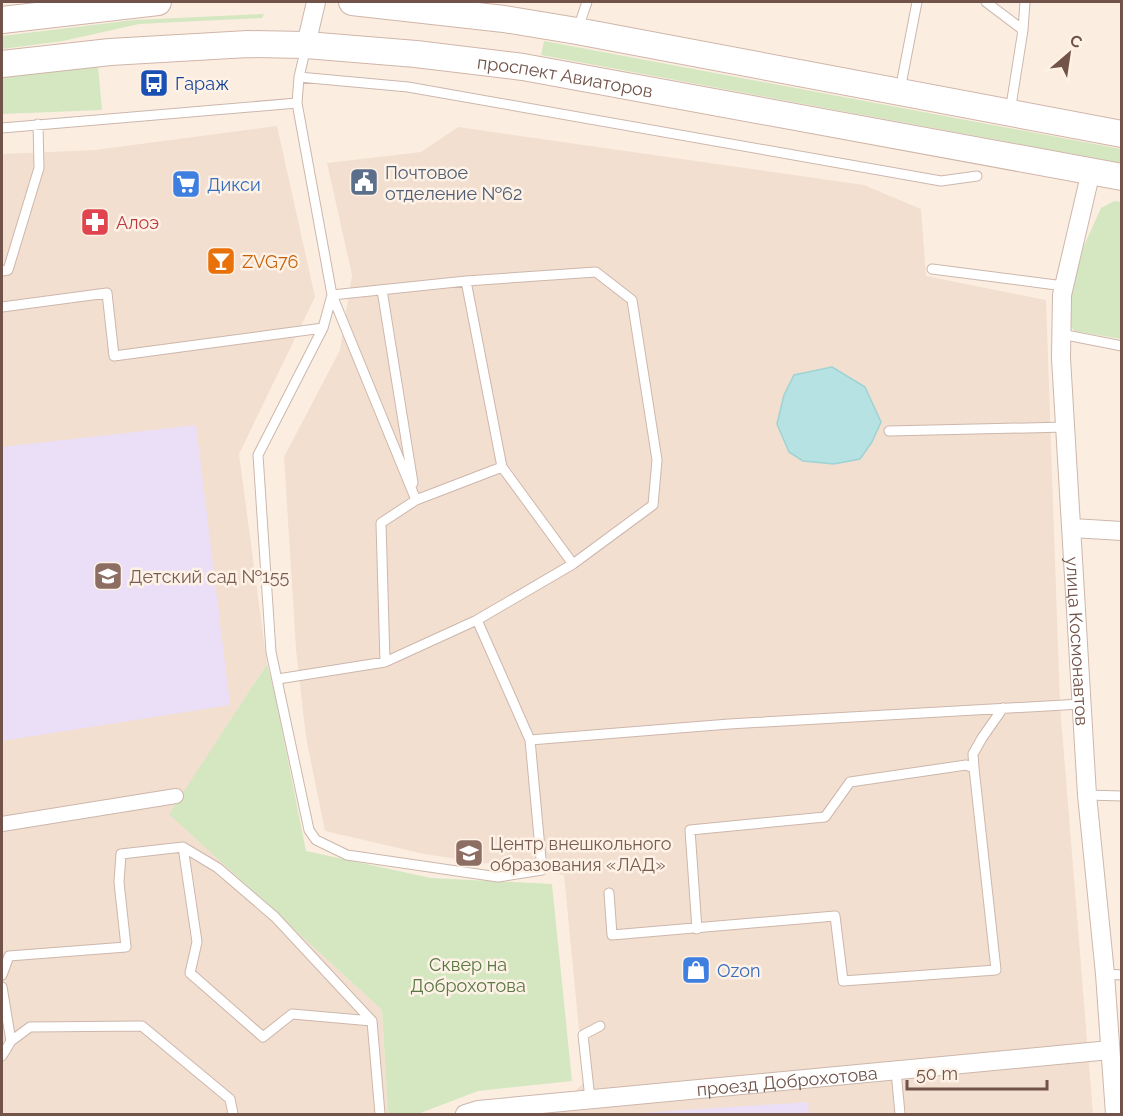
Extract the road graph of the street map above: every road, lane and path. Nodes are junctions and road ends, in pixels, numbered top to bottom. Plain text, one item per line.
1 (158, 2) edge
2 (316, 2) edge
3 (352, 2) edge
4 (587, 2) edge
5 (917, 2) edge
6 (986, 2) edge
7 (1024, 2) edge
8 (2, 20) edge
9 (1023, 30) junction
10 (577, 31) junction
11 (306, 45) junction
12 (2, 63) edge
13 (299, 77) junction
14 (900, 93) junction
15 (297, 103) junction
16 (1010, 114) junction
17 (38, 124) junction
18 (2, 128) edge
19 (1122, 134) edge
20 (1091, 171) junction
21 (977, 176) dead end
22 (1122, 177) edge
23 (932, 269) dead end
24 (2, 271) edge
25 (466, 281) junction
26 (1064, 286) junction
27 (382, 290) junction
28 (332, 295) junction
29 (2, 307) edge
30 (323, 328) junction
31 (1060, 334) junction
32 (1122, 346) edge
33 (1066, 427) junction
34 (889, 431) dead end
35 (502, 467) junction
36 (416, 500) junction
37 (1072, 528) junction
38 (1122, 531) edge
39 (573, 564) junction
40 (477, 620) junction
41 (385, 662) junction
42 (278, 679) junction
43 (1081, 704) junction
44 (1003, 708) junction
45 (530, 740) junction
46 (974, 768) junction
47 (1087, 795) junction
48 (176, 796) dead end
49 (1122, 796) edge
50 (2, 824) edge
51 (183, 847) junction
52 (609, 893) dead end
53 (697, 929) junction
54 (2, 975) edge
55 (1113, 975) edge
56 (2, 987) edge
57 (372, 1021) junction
58 (600, 1026) dead end
59 (11, 1041) junction
60 (1110, 1050) junction
61 (2, 1056) edge
62 (896, 1071) junction
63 (590, 1099) junction
64 (233, 1114) edge
65 (380, 1114) edge
66 (465, 1114) edge
67 (900, 1114) edge
68 (1115, 1114) edge

1 - 8 main road
2 - 11 street
3 - 10 main road
4 - 10 lane
5 - 14 lane
6 - 9 lane
7 - 9 lane
9 - 16 lane
10 - 14 main road
11 - 12 main road, проспект Авиаторов
11 - 13 lane
11 - 20 main road, проспект Авиаторов
13 - 15 lane
13 - 21 lane
14 - 16 main road
15 - 17 lane
15 - 28 lane
16 - 19 main road
17 - 18 lane
17 - 24 lane
20 - 22 main road, проспект Авиаторов
20 - 26 street, улица Космонавтов
23 - 26 lane
25 - 27 lane
25 - 35 lane
25 - 39 lane
26 - 31 street, улица Космонавтов
27 - 28 lane
27 - 36 lane
28 - 30 lane
28 - 36 lane
29 - 30 lane
30 - 42 lane
31 - 32 lane
31 - 33 street, улица Космонавтов
33 - 34 lane
33 - 37 street, улица Космонавтов
35 - 36 lane
35 - 39 lane
36 - 41 lane
37 - 38 street
37 - 43 street, улица Космонавтов
39 - 40 lane
40 - 41 lane
40 - 45 lane
41 - 42 lane
42 - 45 lane
43 - 44 lane
43 - 47 street, улица Космонавтов
44 - 45 lane
44 - 46 lane
46 - 53 lane
46 - 53 lane
47 - 49 lane
47 - 55 street, улица Космонавтов
48 - 50 street
51 - 54 lane
51 - 57 lane
51 - 57 lane
52 - 53 lane
55 - 60 street, улица Космонавтов
56 - 59 lane
57 - 65 lane
58 - 63 lane
59 - 61 lane
59 - 64 lane
60 - 62 street, проезд Доброхотова
60 - 68 street, улица Космонавтов
62 - 63 street, проезд Доброхотова
62 - 67 lane
63 - 66 street, проезд Доброхотова

